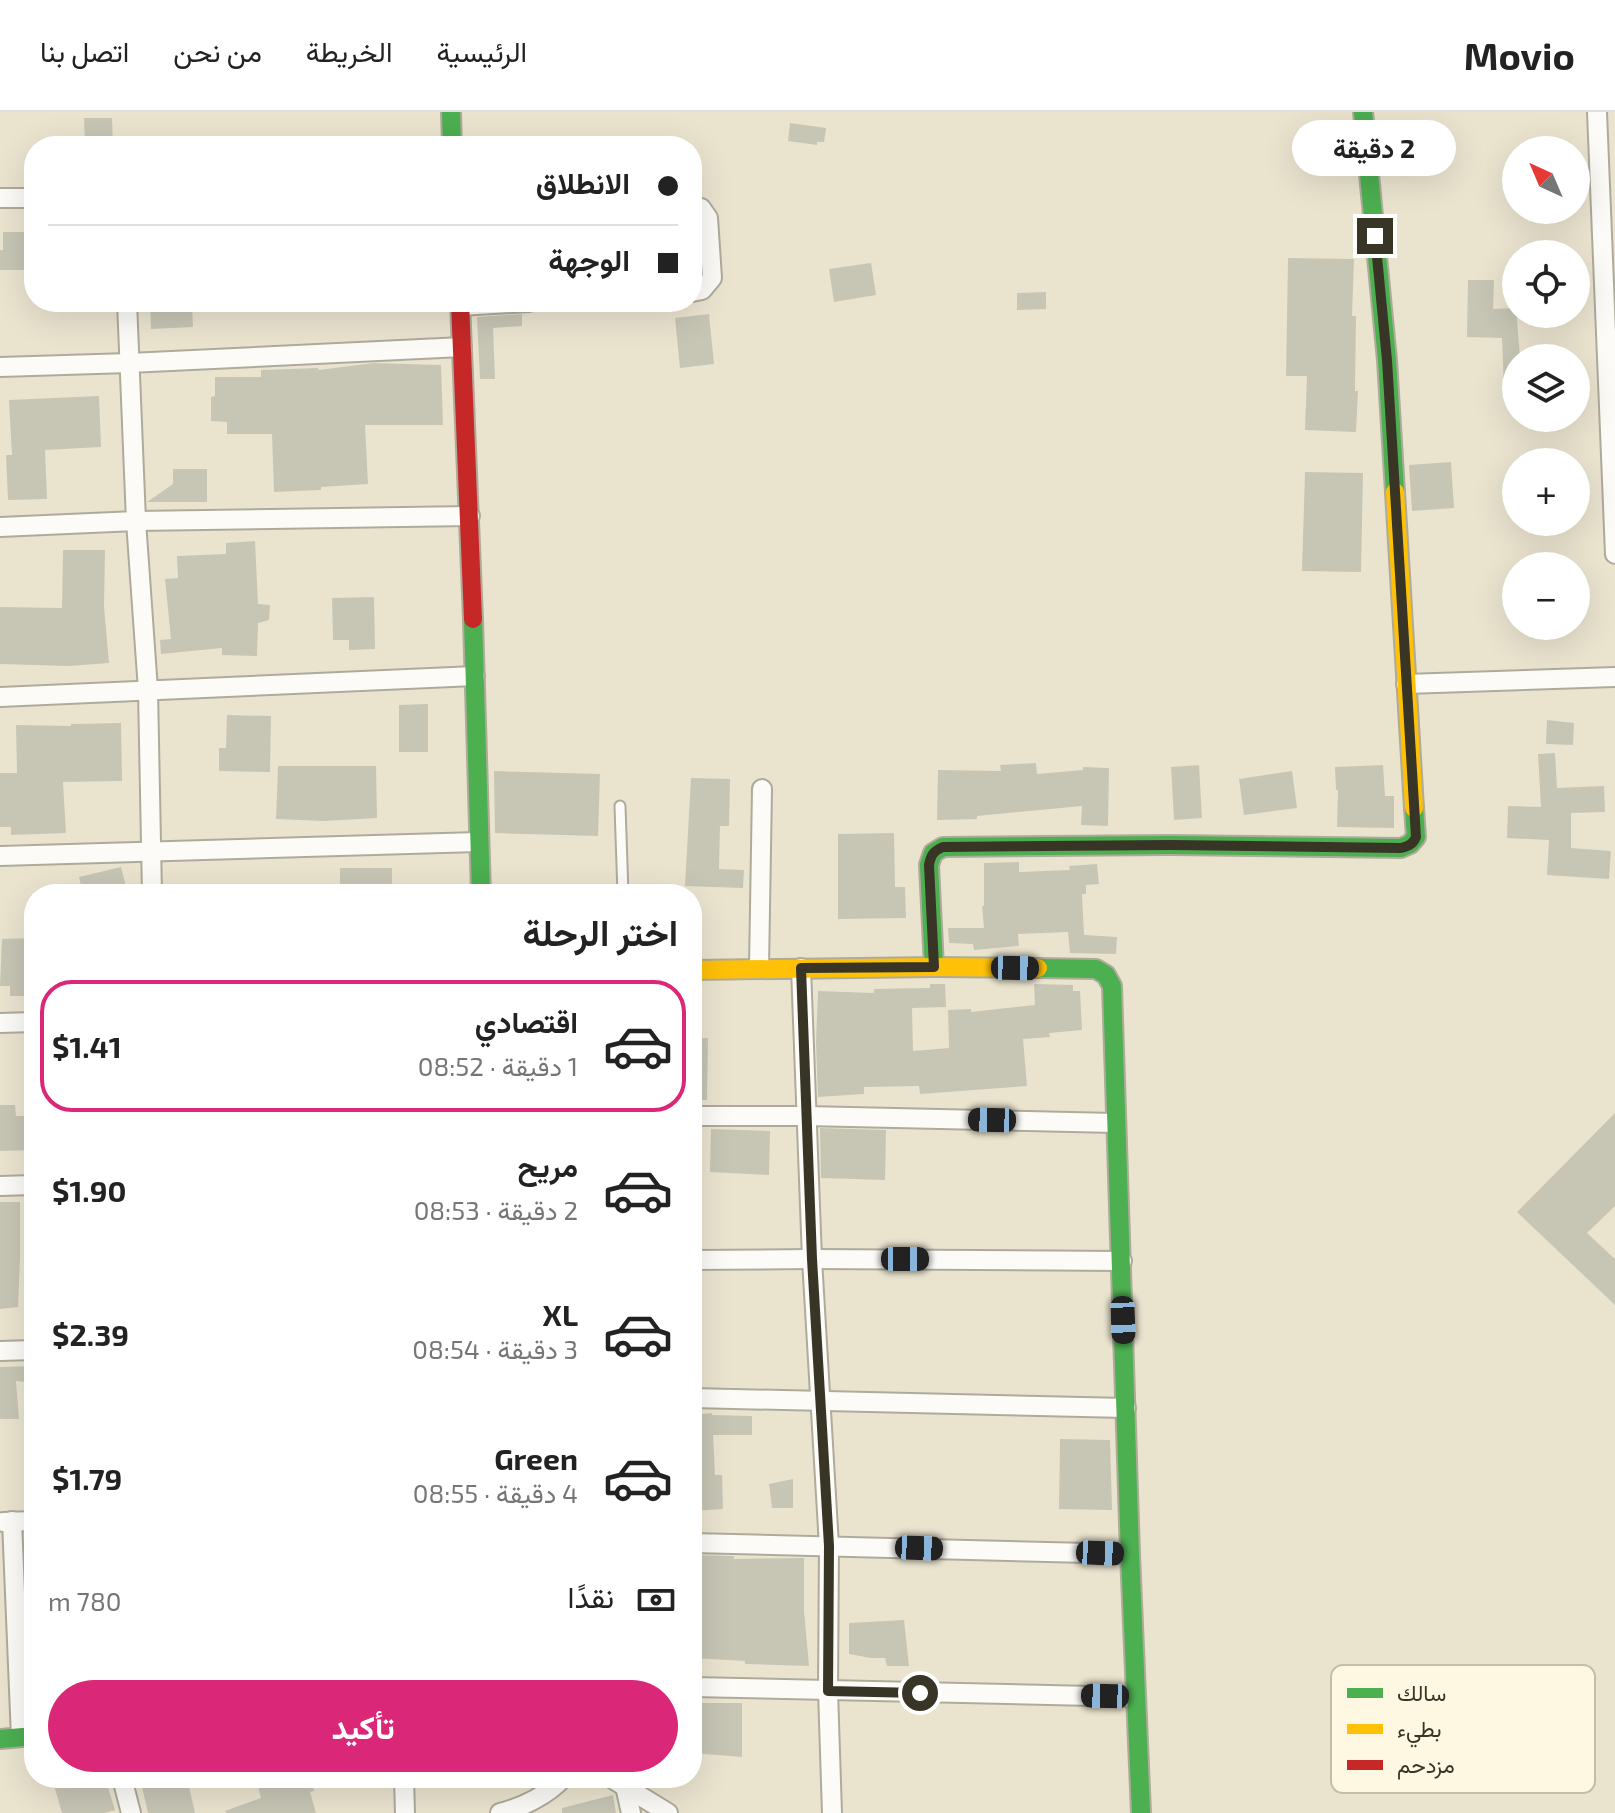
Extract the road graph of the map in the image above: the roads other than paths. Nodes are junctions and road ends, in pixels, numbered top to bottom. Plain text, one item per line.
1 (451, 112) edge
2 (1363, 112) edge
3 (1597, 112) edge
4 (452, 136) edge
5 (0, 198) edge
6 (24, 198) edge
7 (702, 209) edge
8 (702, 290) edge
9 (127, 312) edge
10 (460, 312) edge
11 (462, 347) junction
12 (129, 363) junction
13 (0, 367) edge
14 (470, 516) junction
15 (136, 521) junction
16 (0, 527) edge
17 (1615, 554) edge
18 (475, 676) junction
19 (1615, 677) edge
20 (1406, 684) junction
21 (148, 690) junction
22 (0, 697) edge
23 (762, 789) dead end
24 (620, 806) dead end
25 (478, 842) junction
26 (151, 852) junction
27 (0, 856) edge
28 (152, 884) edge
29 (480, 884) edge
30 (623, 884) edge
31 (934, 967) junction
32 (759, 968) junction
33 (801, 968) junction
34 (702, 970) edge
35 (24, 1022) edge
36 (0, 1023) edge
37 (702, 1116) edge
38 (806, 1116) junction
39 (1115, 1123) junction
40 (24, 1185) edge
41 (0, 1186) edge
42 (812, 1259) junction
43 (702, 1260) edge
44 (1122, 1261) junction
45 (24, 1350) edge
46 (0, 1351) edge
47 (702, 1398) edge
48 (820, 1401) junction
49 (1126, 1408) junction
50 (6, 1521) edge
51 (702, 1543) edge
52 (829, 1546) junction
53 (1130, 1554) junction
54 (702, 1687) edge
55 (828, 1691) junction
56 (1136, 1697) junction
57 (24, 1705) edge
58 (24, 1736) edge
59 (0, 1739) edge
60 (125, 1788) edge
61 (404, 1788) edge
62 (554, 1788) edge
63 (621, 1788) edge
64 (628, 1788) edge
65 (131, 1813) edge
66 (405, 1813) edge
67 (500, 1813) edge
68 (631, 1813) edge
69 (668, 1813) edge
70 (832, 1813) edge
71 (1141, 1813) edge

1 - 4 street
2 - 20 street
3 - 17 street
5 - 6 street
7 - 8 street
9 - 12 street
10 - 11 street
11 - 12 street
11 - 14 street
12 - 13 street
12 - 15 street
14 - 15 street
14 - 18 street
15 - 16 street
15 - 21 street
18 - 21 street
18 - 25 street
19 - 20 street
20 - 31 street
21 - 22 street
21 - 26 street
23 - 32 street
24 - 30 lane
25 - 26 street
25 - 29 street
26 - 27 street
26 - 28 street
31 - 33 street
31 - 39 street
32 - 33 street
32 - 34 street
33 - 38 street
35 - 36 street
37 - 38 street
38 - 39 street
38 - 42 street
39 - 44 street
40 - 41 street
42 - 43 street
42 - 44 street
42 - 48 street
44 - 49 street
45 - 46 street
47 - 48 street
48 - 49 street
48 - 52 street
49 - 53 street
50 - 57 street
51 - 52 street
52 - 53 street
52 - 55 street
53 - 56 street
54 - 55 street
55 - 56 street
55 - 70 street
56 - 71 street
58 - 59 street
60 - 65 street
61 - 66 street
62 - 67 street
63 - 68 street
64 - 69 street

